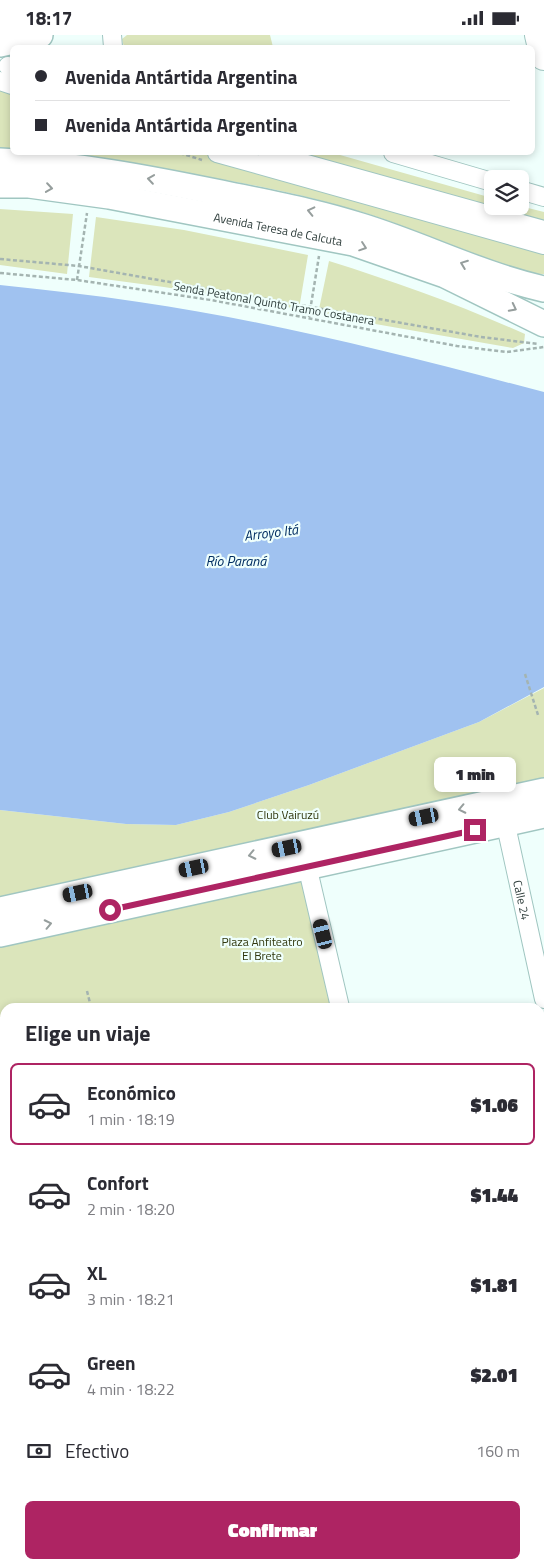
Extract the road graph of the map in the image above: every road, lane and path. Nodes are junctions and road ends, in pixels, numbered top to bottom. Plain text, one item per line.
1 (40, 35) edge
2 (539, 35) edge
3 (28, 45) edge
4 (544, 56) edge
5 (5, 64) edge
6 (10, 79) edge
7 (225, 155) edge
8 (275, 155) edge
9 (400, 155) edge
10 (0, 161) edge
11 (484, 180) edge
12 (0, 185) edge
13 (529, 193) edge
14 (544, 197) edge
15 (88, 208) dead end
16 (544, 230) edge
17 (544, 245) edge
18 (320, 251) dead end
19 (0, 259) edge
20 (80, 266) junction
21 (0, 273) edge
22 (77, 281) junction
23 (544, 289) edge
24 (310, 306) junction
25 (308, 317) junction
26 (544, 324) edge
27 (544, 346) edge
28 (525, 674) dead end
29 (538, 715) dead end
30 (544, 791) edge
31 (503, 812) junction
32 (544, 815) edge
33 (304, 856) junction
34 (0, 910) edge
35 (0, 934) edge
36 (88, 991) dead end
37 (544, 999) edge
38 (90, 1003) dead end
39 (339, 1003) edge

1 - 3 main road
2 - 4 main road
5 - 6 street
7 - 17 street
8 - 16 street
9 - 11 street
23 -> 10 main road, Avenida Teresa de Calcuta
12 -> 26 main road, Avenida Teresa de Calcuta
13 - 14 street
15 - 20 path
18 - 24 path
19 - 20 path
20 - 22 path
20 - 24 path
21 - 22 path, Senda Peatonal Quinto Tramo Costanera
22 - 25 path, Senda Peatonal Quinto Tramo Costanera
24 - 25 path
24 - 27 path
25 - 27 path, Senda Peatonal Quinto Tramo Costanera
28 - 29 path
30 - 31 main road
31 - 32 main road
31 - 33 main road
31 - 37 street, Calle 24
33 -> 34 main road
35 -> 33 main road
33 - 39 street
36 - 38 path

